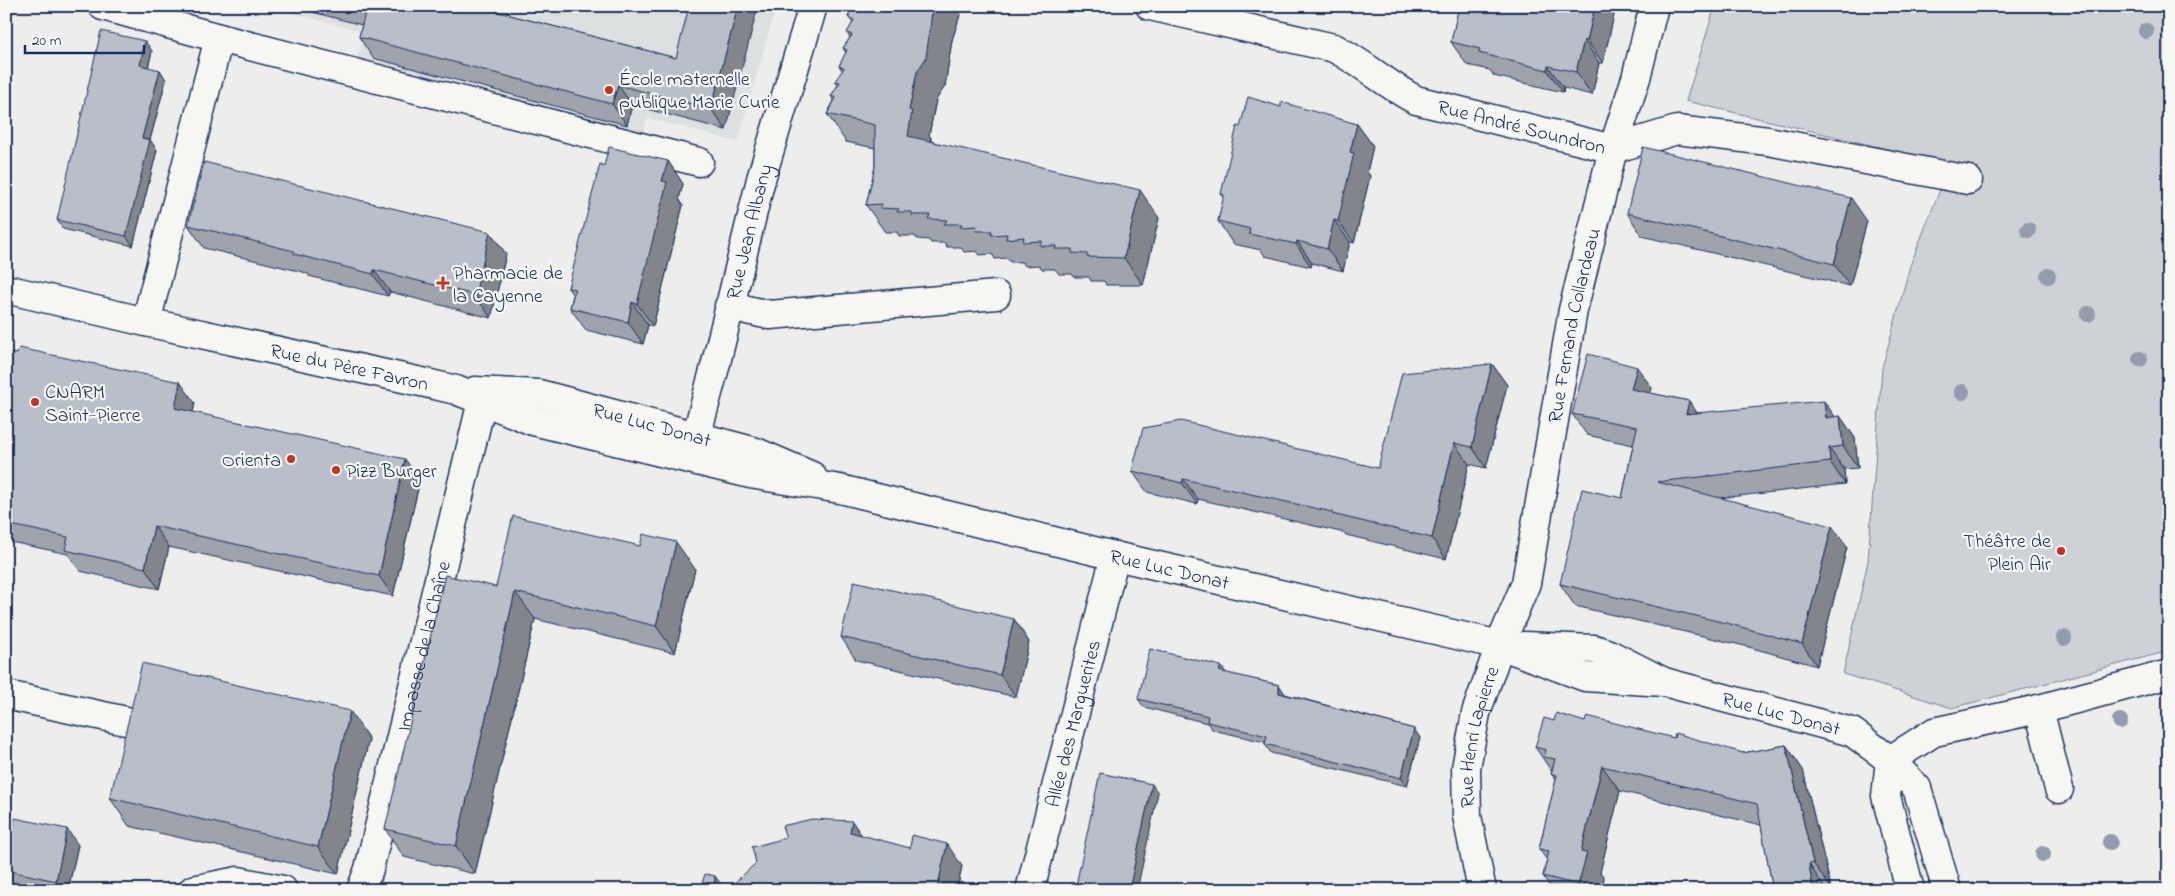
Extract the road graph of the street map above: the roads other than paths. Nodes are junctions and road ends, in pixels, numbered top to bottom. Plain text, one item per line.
1 (103, 6) edge
2 (813, 6) edge
3 (1150, 6) edge
4 (1654, 6) edge
5 (219, 38) junction
6 (1614, 149) junction
7 (699, 162) dead end
8 (1968, 180) dead end
9 (6, 289) edge
10 (996, 295) dead end
11 (729, 306) junction
12 (146, 322) junction
13 (456, 390) junction
14 (482, 401) junction
15 (693, 447) junction
16 (1115, 556) junction
17 (1500, 644) junction
18 (2169, 674) edge
19 (6, 695) edge
20 (2039, 709) junction
21 (126, 721) edge
22 (1890, 760) junction
23 (2059, 789) dead end
24 (193, 890) edge
25 (283, 890) edge
26 (361, 890) edge
27 (1030, 890) edge
28 (1482, 890) edge
29 (1910, 890) edge
30 (1947, 890) edge

1 - 5 street
2 - 11 street, Rue Jean Albany
3 - 6 street, Rue André Soundron
4 - 6 street, Rue Fernand Collardeau
5 - 7 street
5 - 12 street
6 - 8 street, Rue André Soundron
6 - 17 street, Rue Fernand Collardeau
9 - 12 street, Rue du Père Favron
10 - 11 street
11 - 15 street, Rue Jean Albany
12 - 13 street, Rue du Père Favron
13 - 14 street, Rue du Père Favron
13 - 15 street, Rue Luc Donat
14 - 15 street, Rue du Père Favron
14 - 26 street, Impasse de la Chaîne
15 - 16 street, Rue Luc Donat
16 - 17 street, Rue Luc Donat
16 - 27 street, Allée des Marguerites
17 - 22 street, Rue Luc Donat
17 - 28 street, Rue Henri Lapierre
18 - 20 street
19 - 21 street
20 - 22 street
20 - 23 street
22 - 29 street
22 - 30 street, Rue Luc Donat
24 - 25 street

